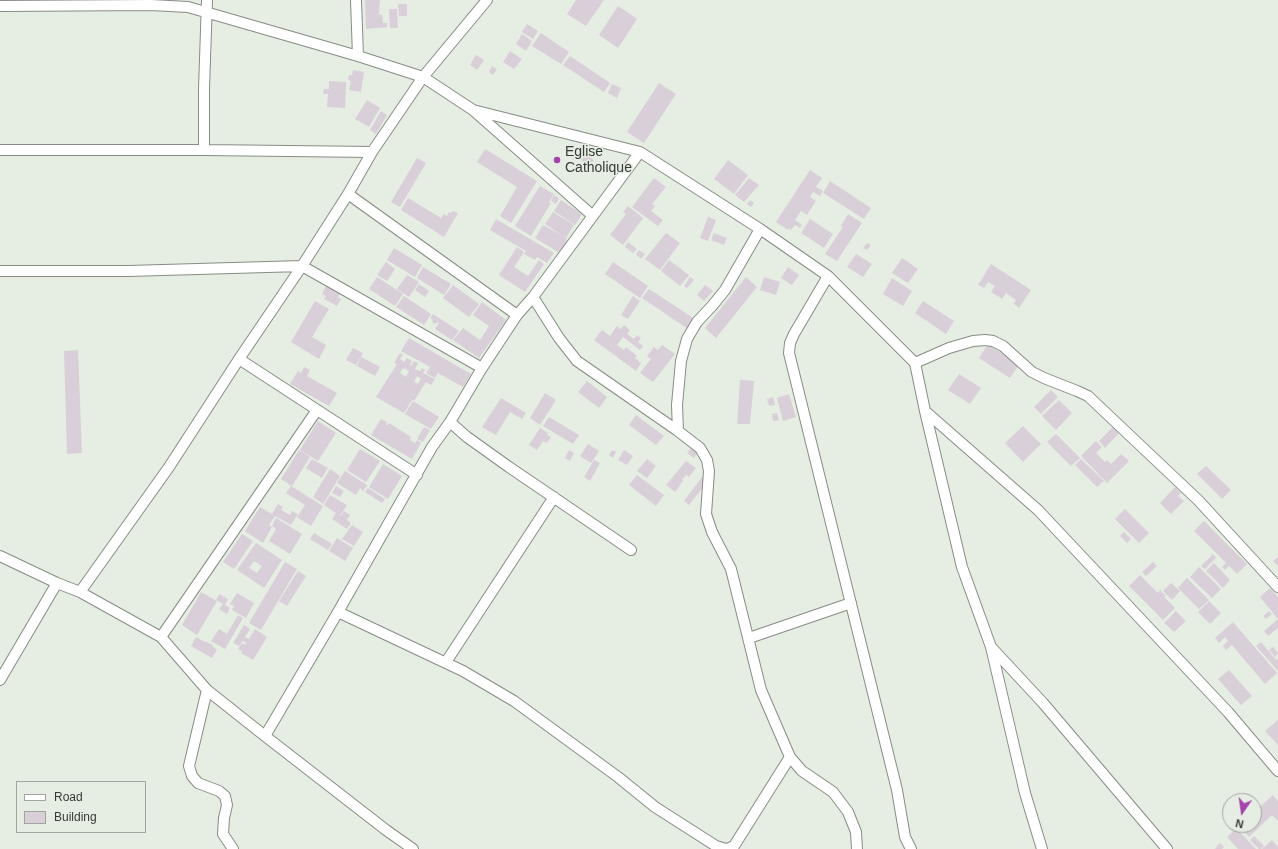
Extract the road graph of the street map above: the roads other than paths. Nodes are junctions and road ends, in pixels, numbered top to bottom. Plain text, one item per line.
1 (207, 0) edge
2 (356, 0) edge
3 (487, 0) edge
4 (86, 3) edge
5 (0, 6) edge
6 (207, 12) junction
7 (358, 56) junction
8 (423, 77) junction
9 (473, 110) junction
10 (0, 150) edge
11 (204, 150) junction
12 (372, 152) junction
13 (640, 152) junction
14 (348, 194) junction
15 (593, 216) junction
16 (760, 229) junction
17 (302, 266) junction
18 (0, 271) edge
19 (828, 276) junction
20 (533, 297) junction
21 (517, 315) junction
22 (239, 359) junction
23 (915, 363) junction
24 (482, 368) junction
25 (317, 410) junction
26 (925, 411) junction
27 (450, 422) junction
28 (678, 431) junction
29 (417, 475) junction
30 (554, 497) junction
31 (631, 550) dead end
32 (0, 556) edge
33 (57, 583) junction
34 (1278, 587) edge
35 (80, 592) junction
36 (851, 603) junction
37 (338, 612) junction
38 (161, 637) junction
39 (749, 638) junction
40 (991, 647) junction
41 (446, 662) junction
42 (0, 680) edge
43 (207, 690) junction
44 (265, 736) junction
45 (790, 757) junction
46 (1278, 771) edge
47 (233, 849) edge
48 (413, 849) edge
49 (726, 849) edge
50 (856, 849) edge
51 (911, 849) edge
52 (1042, 849) edge
53 (1167, 849) edge

1 - 6 street
2 - 7 street
3 - 8 street
4 - 5 street
4 - 6 street
6 - 7 street
6 - 11 street
7 - 8 street
8 - 9 street
8 - 12 street
9 - 13 street
9 - 15 street
10 - 11 street
11 - 12 street
12 - 14 street
13 - 15 street
13 - 16 street
14 - 17 street
14 - 21 street
15 - 20 street
16 - 19 street
16 - 28 street
17 - 18 street
17 - 22 street
17 - 24 street
19 - 23 street
19 - 36 street
20 - 21 street
20 - 28 street
21 - 24 street
22 - 25 street
22 - 35 street
23 - 26 street
23 - 34 street
24 - 27 street
25 - 29 street
25 - 38 street
26 - 40 street
26 - 46 street
27 - 29 street
27 - 30 street
28 - 39 street
29 - 37 street
30 - 31 street
30 - 41 street
32 - 33 street
33 - 35 street
33 - 42 street
35 - 38 street
36 - 39 street
36 - 51 street
37 - 41 street
37 - 44 street
38 - 43 street
39 - 45 street
40 - 52 street
40 - 53 street
41 - 49 street
43 - 44 street
43 - 47 street
44 - 48 street
45 - 49 street
45 - 50 street

